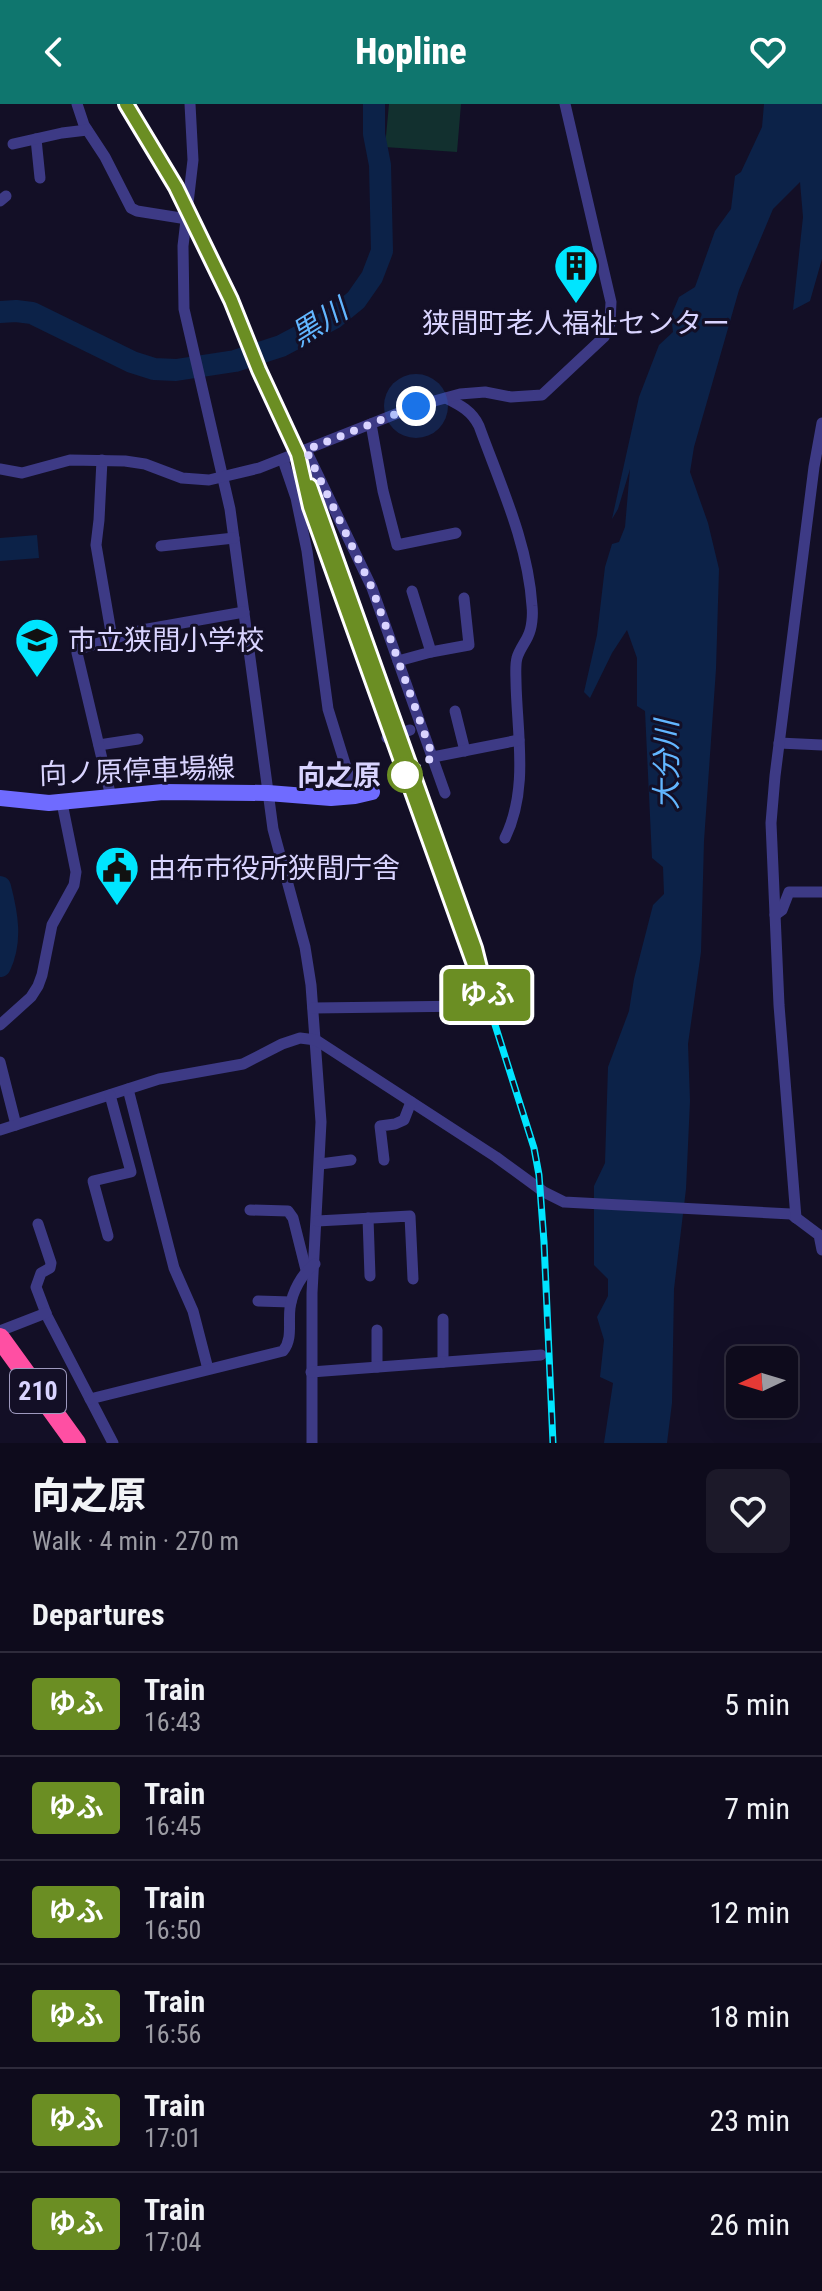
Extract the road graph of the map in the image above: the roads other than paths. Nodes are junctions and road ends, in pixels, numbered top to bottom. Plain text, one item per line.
1 (77, 104) edge
2 (190, 104) edge
3 (565, 104) edge
4 (87, 130) junction
5 (36, 139) junction
6 (13, 144) dead end
7 (40, 178) dead end
8 (187, 219) junction
9 (446, 398) junction
10 (822, 423) edge
11 (371, 424) junction
12 (306, 450) junction
13 (102, 460) junction
14 (283, 460) junction
15 (0, 469) edge
16 (224, 477) junction
17 (456, 533) dead end
18 (234, 538) junction
19 (161, 546) dead end
20 (412, 591) dead end
21 (464, 598) dead end
22 (244, 612) junction
23 (112, 638) junction
24 (431, 652) junction
25 (398, 661) junction
26 (455, 711) dead end
27 (410, 730) dead end
28 (387, 738) dead end
29 (138, 739) dead end
30 (519, 740) junction
31 (779, 743) junction
32 (99, 745) junction
33 (822, 745) edge
34 (465, 751) junction
35 (433, 757) junction
36 (268, 793) junction
37 (445, 793) dead end
38 (363, 794) joint
39 (111, 797) junction
40 (0, 798) edge
41 (62, 803) junction
42 (505, 838) dead end
43 (822, 892) edge
44 (775, 915) junction
45 (472, 1006) dead end
46 (313, 1008) junction
47 (0, 1025) edge
48 (316, 1040) junction
49 (0, 1062) edge
50 (128, 1089) junction
51 (110, 1095) junction
52 (411, 1102) junction
53 (16, 1125) junction
54 (0, 1130) edge
55 (351, 1160) dead end
56 (384, 1160) dead end
57 (320, 1164) junction
58 (250, 1210) dead end
59 (368, 1218) junction
60 (796, 1218) junction
61 (317, 1221) junction
62 (38, 1224) dead end
63 (108, 1236) dead end
64 (822, 1250) edge
65 (310, 1267) junction
66 (370, 1276) dead end
67 (413, 1279) dead end
68 (258, 1301) dead end
69 (291, 1302) junction
70 (46, 1313) junction
71 (443, 1319) dead end
72 (377, 1330) dead end
73 (0, 1331) edge
74 (0, 1338) edge
75 (541, 1355) dead end
76 (443, 1362) junction
77 (377, 1367) junction
78 (208, 1369) junction
79 (311, 1372) junction
80 (90, 1399) junction
81 (75, 1443) edge
82 (113, 1443) edge
83 (312, 1443) edge

1 - 4 street
2 - 8 street
3 - 9 street
4 - 5 street
4 - 8 street
5 - 6 street
5 - 7 street
8 - 16 street
9 - 11 street
9 - 30 street
10 - 31 street
11 - 12 street
11 - 17 street
12 - 14 street
12 - 25 street
13 - 15 street
13 - 16 street
13 - 23 street
14 - 16 street
14 - 38 street
16 - 18 street
18 - 19 street
18 - 22 street
20 - 24 street
21 - 24 street
22 - 23 street
22 - 36 street
23 - 32 street
24 - 25 street
25 - 35 street
26 - 34 street
27 - 28 street, bridge
29 - 32 street
30 - 34 street
30 - 42 street
31 - 33 street
31 - 44 street
32 - 39 street
34 - 35 street
35 - 37 street
36 - 38 main road, 向ノ原停車場線
36 - 39 main road, 向ノ原停車場線
36 - 46 street
39 - 41 main road, 向ノ原停車場線
40 - 41 main road, 向ノ原停車場線
41 - 47 street
43 - 44 street
44 - 60 street
45 - 46 street
46 - 48 street
48 - 50 street
48 - 52 street
48 - 57 street
49 - 53 street
50 - 51 street
50 - 78 street
51 - 53 street
51 - 63 street
52 - 56 street
52 - 60 street
53 - 54 street
55 - 57 street
57 - 61 street
58 - 65 street
59 - 61 street
59 - 66 street
59 - 67 street
60 - 64 street
61 - 65 street
62 - 70 street
65 - 69 street
65 - 79 street
68 - 69 street
69 - 78 street
70 - 73 street
70 - 80 street
71 - 76 street
72 - 77 street
74 - 81 highway, 210
75 - 76 street
76 - 77 street
77 - 79 street
78 - 80 street
79 - 83 street
80 - 82 street

